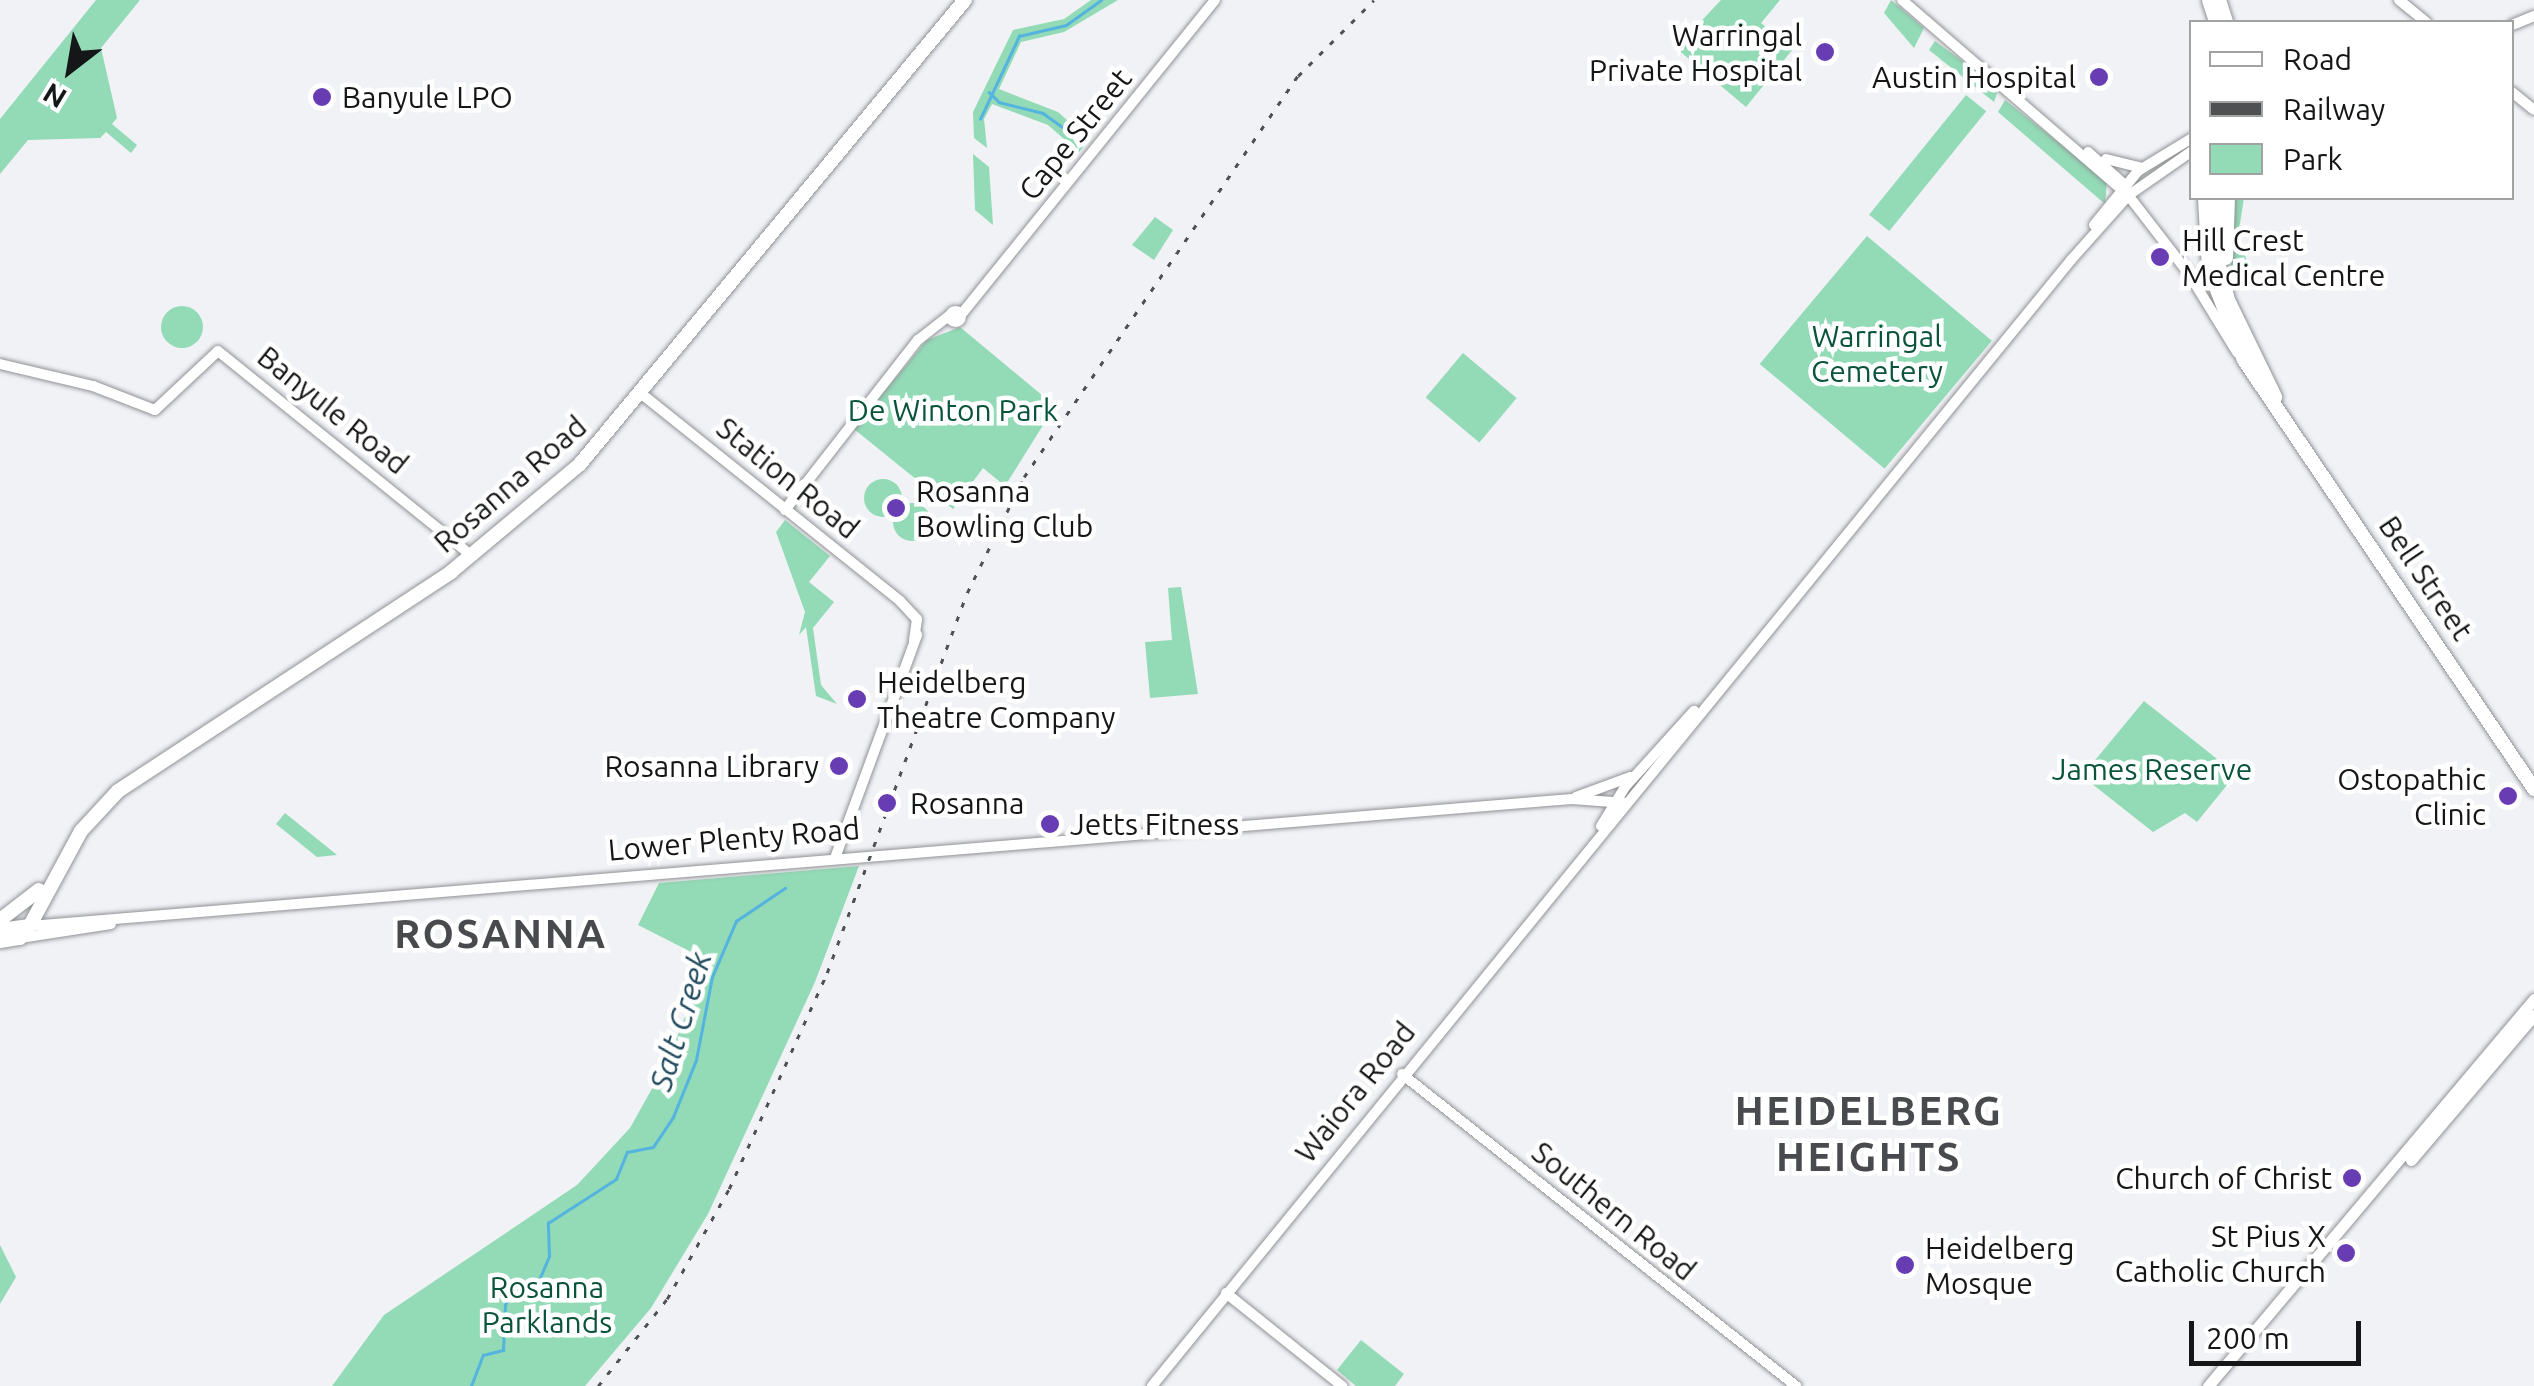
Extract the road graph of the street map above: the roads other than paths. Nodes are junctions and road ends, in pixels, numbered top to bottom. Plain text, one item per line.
1 (965, 0) edge
2 (1215, 0) edge
3 (1902, 0) edge
4 (2399, 0) edge
5 (2424, 20) edge
6 (2514, 94) edge
7 (2534, 110) edge
8 (2189, 140) edge
9 (2082, 149) junction
10 (2189, 153) edge
11 (2095, 155) junction
12 (2142, 168) junction
13 (2111, 180) junction
14 (2126, 191) junction
15 (2205, 200) edge
16 (2215, 200) edge
17 (2228, 200) edge
18 (2113, 207) junction
19 (2143, 212) junction
20 (2245, 336) junction
21 (2244, 360) junction
22 (0, 364) edge
23 (643, 395) junction
24 (2275, 397) junction
25 (804, 483) junction
26 (786, 510) junction
27 (804, 524) junction
28 (472, 556) junction
29 (1744, 656) junction
30 (1639, 771) junction
31 (2534, 789) edge
32 (1599, 796) junction
33 (1624, 800) junction
34 (1606, 818) junction
35 (1599, 831) junction
36 (835, 858) junction
37 (53, 876) junction
38 (19, 908) junction
39 (0, 920) edge
40 (22, 932) junction
41 (0, 936) edge
42 (2534, 1000) edge
43 (2534, 1014) edge
44 (1402, 1074) junction
45 (2458, 1100) junction
46 (1226, 1293) junction
47 (1152, 1386) edge
48 (1342, 1386) edge
49 (1796, 1386) edge
50 (2208, 1386) edge

1 - 23 highway, Rosanna Road
2 - 25 main road, Cape Street
3 - 9 main road
4 - 5 main road
6 - 7 main road
8 - 12 main road
9 - 11 main road
9 - 13 main road
10 - 14 main road
11 - 12 main road
11 - 14 main road
12 - 14 main road
13 - 14 main road
13 - 18 main road
14 - 18 main road
14 - 19 main road, Bell Street
15 - 21 highway
16 - 20 highway
17 - 20 highway
18 - 19 main road
18 - 29 main road
19 - 21 main road, Bell Street
20 - 24 highway, Bell Street
21 - 24 highway, Bell Street
22 - 28 main road, Banyule Road
23 - 26 main road, Station Road
23 - 28 highway, Rosanna Road
24 - 31 highway, Bell Street
25 - 26 main road, Cape Street
25 - 27 main road
26 - 27 main road, Station Road
27 - 36 main road, Station Road
28 - 37 highway, Rosanna Road
29 - 30 main road
29 - 33 main road
30 - 32 main road, Lower Plenty Road
30 - 33 main road
32 - 33 main road
32 - 34 main road
32 - 36 main road, Lower Plenty Road
33 - 34 main road, Waiora Road
33 - 35 main road, Waiora Road
34 - 35 main road, Waiora Road
35 - 44 main road, Waiora Road
36 - 40 main road, Lower Plenty Road
37 - 38 highway, Rosanna Road
37 - 40 highway, Rosanna Road
38 - 39 highway, Rosanna Road
38 - 40 highway
40 - 41 highway, Lower Plenty Road
42 - 45 main road
43 - 45 main road
44 - 46 main road, Waiora Road
44 - 49 main road, Southern Road
45 - 50 main road
46 - 47 main road, Waiora Road
46 - 48 main road

